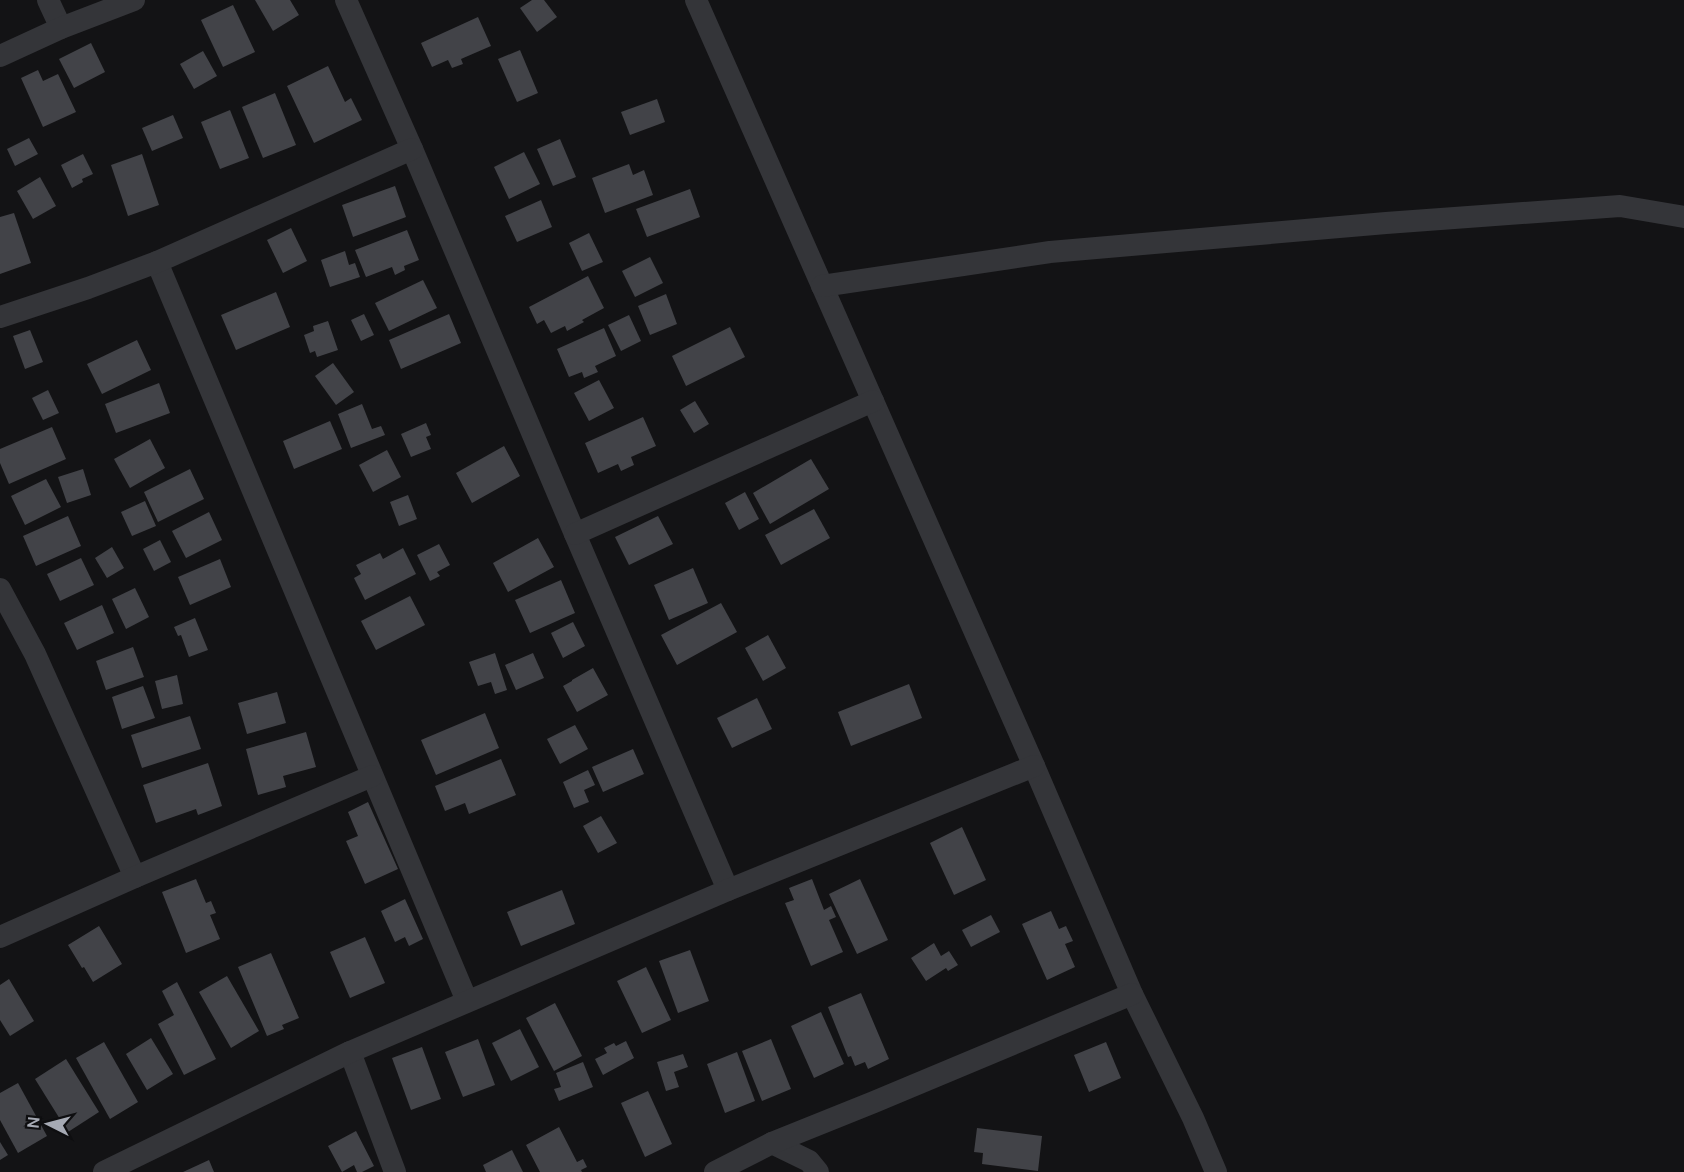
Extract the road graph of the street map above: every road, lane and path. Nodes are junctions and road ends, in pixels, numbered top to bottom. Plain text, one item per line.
1 (48, 0) edge
2 (134, 0) edge
3 (346, 0) edge
4 (696, 0) edge
5 (60, 28) junction
6 (0, 56) edge
7 (412, 149) junction
8 (1684, 217) edge
9 (157, 262) junction
10 (822, 286) junction
11 (0, 317) edge
12 (873, 400) junction
13 (574, 534) junction
14 (0, 589) edge
15 (1034, 766) junction
16 (372, 776) junction
17 (135, 877) junction
18 (728, 890) junction
19 (0, 937) edge
20 (1132, 994) junction
21 (467, 1002) junction
22 (350, 1052) junction
23 (772, 1143) junction
24 (104, 1172) edge
25 (395, 1172) edge
26 (715, 1172) edge
27 (818, 1172) edge
28 (1216, 1172) edge

1 - 5 street
2 - 5 street
3 - 7 street
4 - 10 street
5 - 6 street
7 - 9 street
7 - 13 street
8 - 10 street
9 - 11 street
9 - 16 street
10 - 12 street
12 - 13 street
12 - 15 street
13 - 18 street
14 - 17 street
15 - 18 street
15 - 20 street
16 - 17 street
16 - 21 street
17 - 19 street
18 - 21 street
20 - 23 street
20 - 28 street
21 - 22 street
22 - 24 street
22 - 25 street
23 - 26 street
23 - 27 street

